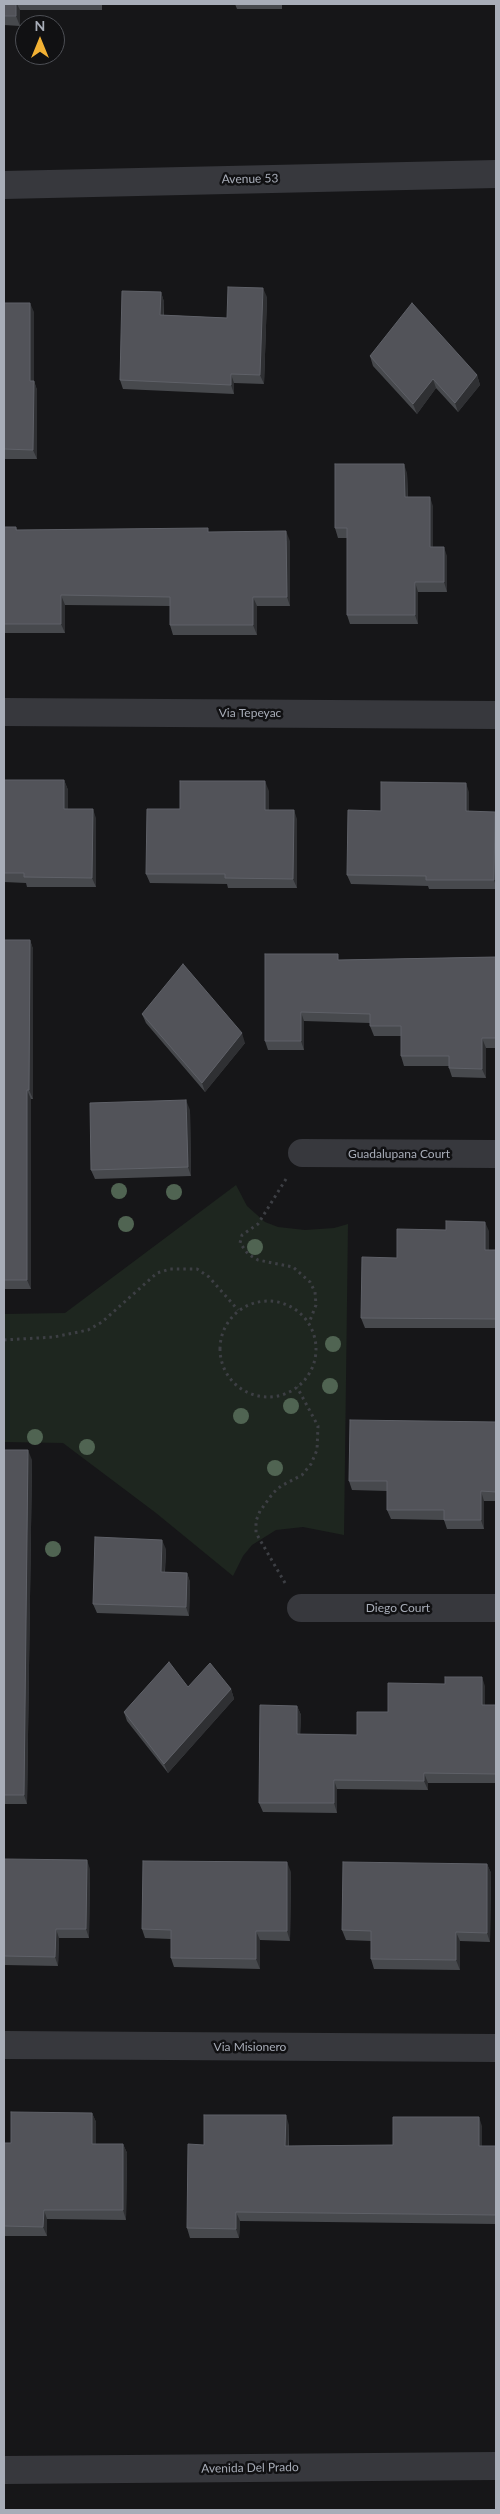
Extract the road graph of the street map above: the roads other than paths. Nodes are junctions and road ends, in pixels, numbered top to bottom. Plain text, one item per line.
1 (496, 174) edge
2 (4, 185) edge
3 (4, 712) edge
4 (496, 715) edge
5 (302, 1153) road end
6 (496, 1154) edge
7 (300, 1608) road end
8 (496, 1608) edge
9 (4, 2045) edge
10 (496, 2048) edge
11 (496, 2466) edge
12 (4, 2470) edge

1 - 2 street, Avenue 53
3 - 4 street, Via Tepeyac
5 - 6 street, Guadalupana Court
7 - 8 street, Diego Court
9 - 10 street, Via Misionero
11 - 12 street, Avenida Del Prado

